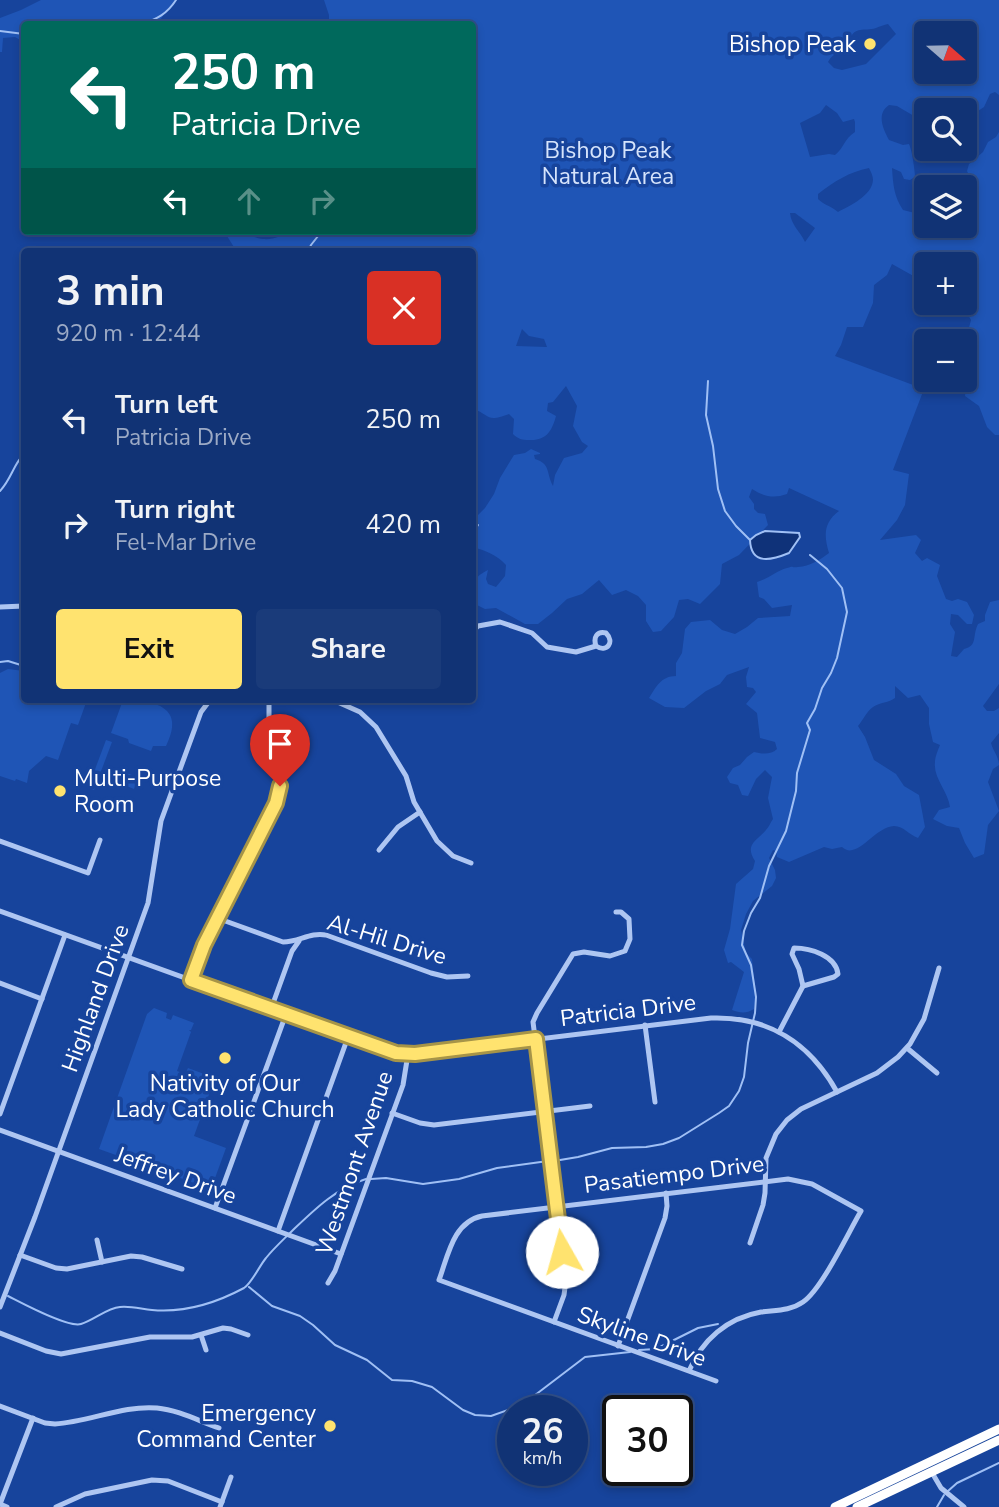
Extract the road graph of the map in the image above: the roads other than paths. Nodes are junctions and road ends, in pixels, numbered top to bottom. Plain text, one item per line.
1 (21, 606) edge
2 (0, 607) edge
3 (476, 628) edge
4 (596, 646) dead end
5 (208, 703) edge
6 (269, 703) edge
7 (341, 703) edge
8 (420, 812) junction
9 (100, 840) dead end
10 (0, 841) edge
11 (379, 849) dead end
12 (471, 863) dead end
13 (0, 911) edge
14 (616, 912) dead end
15 (217, 918) junction
16 (65, 934) junction
17 (302, 938) junction
18 (129, 957) junction
19 (939, 968) dead end
20 (468, 976) dead end
21 (191, 980) junction
22 (0, 983) edge
23 (803, 986) junction
24 (42, 999) junction
25 (271, 1009) junction
26 (286, 1014) junction
27 (645, 1026) junction
28 (779, 1032) junction
29 (348, 1037) junction
30 (536, 1039) junction
31 (907, 1048) junction
32 (408, 1054) junction
33 (937, 1073) dead end
34 (837, 1092) junction
35 (655, 1102) dead end
36 (590, 1106) dead end
37 (545, 1111) junction
38 (392, 1113) junction
39 (0, 1114) edge
40 (0, 1130) edge
41 (58, 1151) junction
42 (765, 1181) junction
43 (666, 1193) junction
44 (557, 1206) junction
45 (215, 1208) junction
46 (278, 1231) junction
47 (97, 1240) dead end
48 (750, 1243) dead end
49 (341, 1254) junction
50 (20, 1255) junction
51 (102, 1262) junction
52 (181, 1269) dead end
53 (439, 1280) joint
54 (328, 1283) dead end
55 (0, 1307) edge
56 (554, 1322) junction
57 (0, 1333) edge
58 (201, 1335) junction
59 (248, 1335) dead end
60 (618, 1346) junction
61 (206, 1350) dead end
62 (689, 1371) junction
63 (716, 1381) dead end
64 (0, 1406) edge
65 (33, 1418) junction
66 (219, 1428) dead end
67 (999, 1429) edge
68 (999, 1440) edge
69 (929, 1468) junction
70 (231, 1477) dead end
71 (0, 1504) edge
72 (221, 1504) edge
73 (7, 1507) edge
74 (56, 1507) edge
75 (835, 1507) edge
76 (857, 1507) edge
77 (964, 1507) edge

1 - 2 street
3 - 4 street
5 - 18 street, Highland Drive
6 - 15 street
7 - 8 street
8 - 11 street
8 - 12 street
9 - 10 street
13 - 16 street, Patricia Drive
14 - 30 street
15 - 17 street, Al-Hil Drive
15 - 21 street
16 - 18 street, Patricia Drive
16 - 24 street
17 - 20 street, Al-Hil Drive
17 - 25 street
18 - 21 street, Patricia Drive
18 - 41 street, Highland Drive
19 - 31 street
21 - 25 street, Patricia Drive
22 - 24 street
23 - 23 street
23 - 28 street
24 - 39 street
25 - 26 street, Patricia Drive
26 - 29 street, Patricia Drive
26 - 45 street
27 - 28 street, Patricia Drive
27 - 30 street, Patricia Drive
27 - 35 street
28 - 34 street, Patricia Drive
29 - 32 street, Patricia Drive
29 - 46 street
30 - 32 street, Patricia Drive
30 - 37 street
31 - 33 street
31 - 34 street
32 - 38 street, Westmont Avenue
34 - 42 street
36 - 37 street
37 - 38 street
37 - 44 street
38 - 49 street, Westmont Avenue
40 - 41 street, Jeffrey Drive
41 - 45 street, Jeffrey Drive
41 - 50 street, Highland Drive
42 - 43 street, Pasatiempo Drive
42 - 48 street
42 - 62 street, Pasatiempo Drive
43 - 44 street, Pasatiempo Drive
43 - 60 street
44 - 53 street, Pasatiempo Drive
44 - 56 street
45 - 46 street, Jeffrey Drive
46 - 49 street, Jeffrey Drive
47 - 51 street
49 - 54 street, Westmont Avenue
50 - 51 street
50 - 55 street, Highland Drive
51 - 52 street
53 - 56 street, Skyline Drive
56 - 60 street, Skyline Drive
57 - 58 street
58 - 59 street
58 - 61 street
60 - 62 street, Skyline Drive
62 - 63 street, Skyline Drive
64 - 65 street
65 - 66 street
65 - 71 street
67 - 69 highway
68 - 69 highway
69 - 75 highway
69 - 76 highway
69 - 77 street
70 - 72 street
71 - 73 street
72 - 74 street

